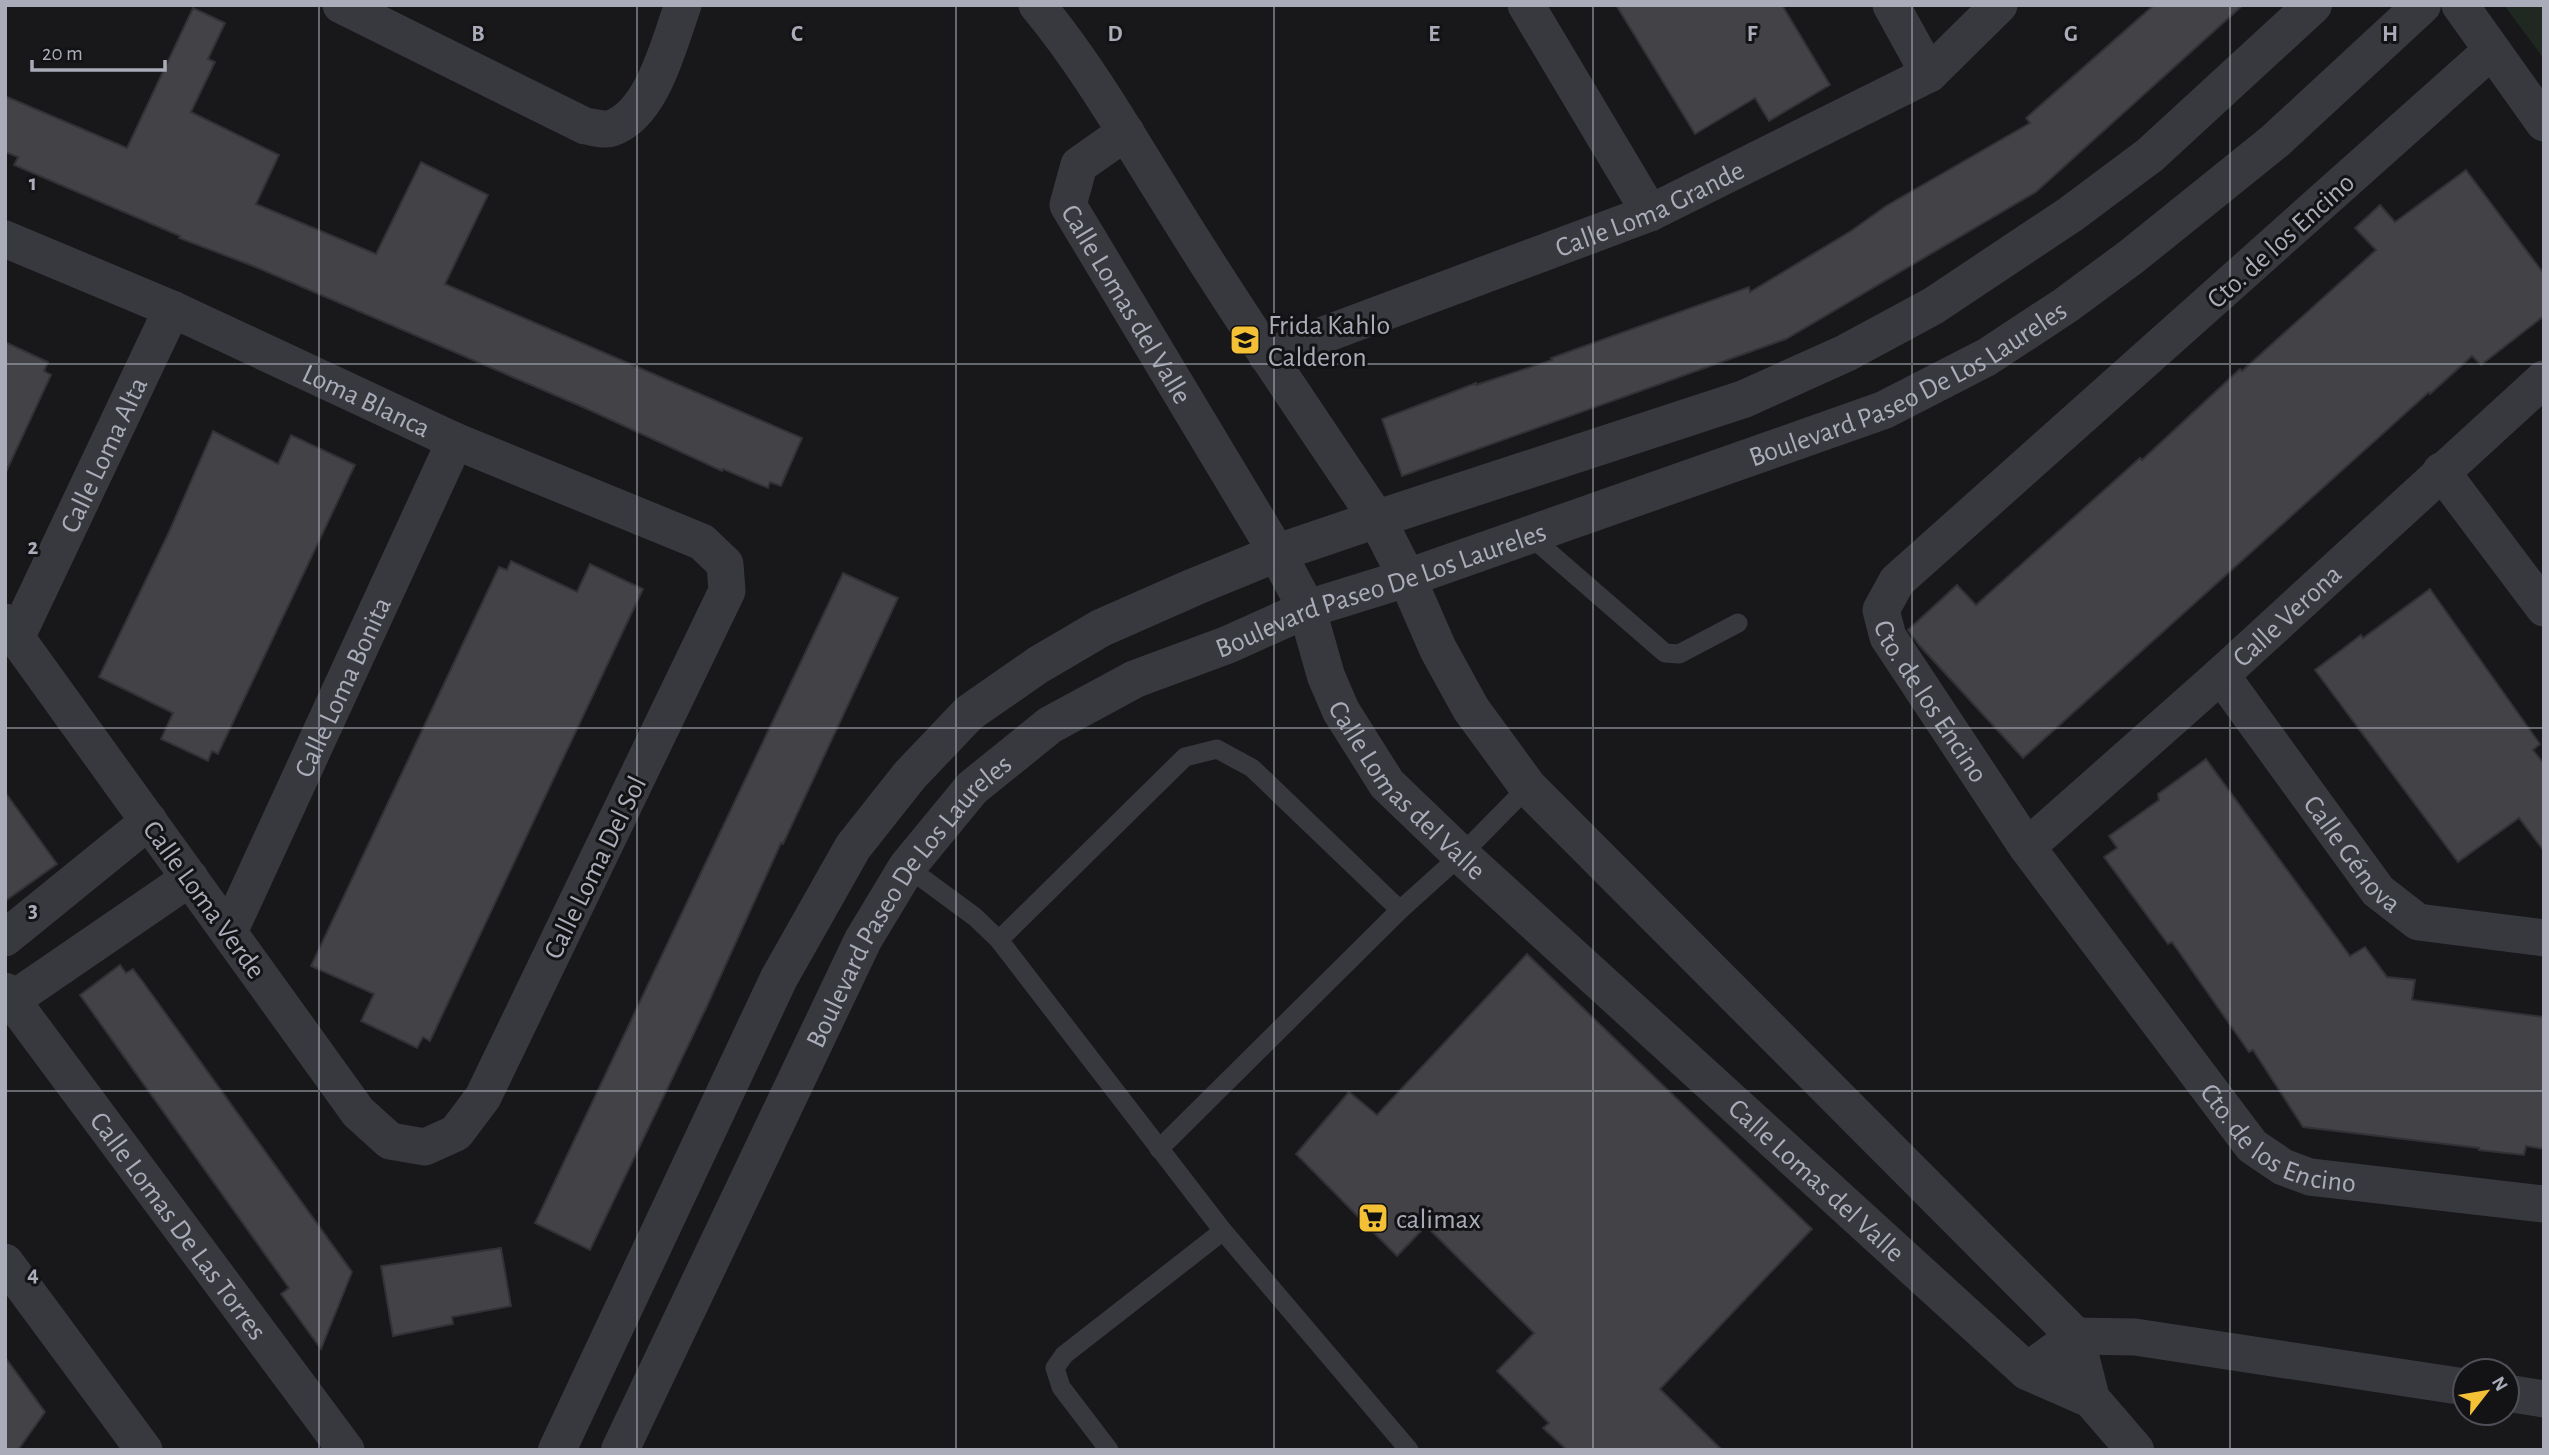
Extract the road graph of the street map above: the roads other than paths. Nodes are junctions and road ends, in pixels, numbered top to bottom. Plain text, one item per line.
1 (341, 5) edge
2 (683, 5) edge
3 (1037, 5) edge
4 (1526, 5) edge
5 (1891, 5) edge
6 (1999, 5) edge
7 (2313, 5) edge
8 (2422, 5) edge
9 (2460, 5) edge
10 (2491, 51) junction
11 (1930, 74) junction
12 (2544, 123) edge
13 (1126, 132) junction
14 (1650, 213) junction
15 (5, 239) edge
16 (172, 309) junction
17 (1267, 356) junction
18 (2544, 379) edge
19 (455, 441) junction
20 (2441, 471) junction
21 (1377, 519) junction
22 (1529, 535) junction
23 (1277, 553) junction
24 (725, 564) joint
25 (1407, 578) junction
26 (2544, 608) edge
27 (1307, 610) junction
28 (1738, 623) dead end
29 (11, 630) edge
30 (2221, 675) junction
31 (1528, 787) junction
32 (149, 821) junction
33 (2027, 847) junction
34 (1461, 855) junction
35 (907, 867) junction
36 (190, 878) junction
37 (1400, 910) junction
38 (229, 932) junction
39 (5, 938) edge
40 (2544, 939) edge
41 (999, 940) junction
42 (8, 997) edge
43 (425, 1147) joint
44 (1159, 1149) junction
45 (2544, 1204) edge
46 (1223, 1231) junction
47 (5, 1262) edge
48 (2075, 1336) junction
49 (2027, 1371) junction
50 (2451, 1385) edge
51 (2521, 1395) edge
52 (2091, 1399) junction
53 (2544, 1399) edge
54 (144, 1450) edge
55 (346, 1450) edge
56 (557, 1450) edge
57 (620, 1450) edge
58 (1109, 1450) edge
59 (1409, 1450) edge
60 (2136, 1450) edge

1 - 2 street
3 - 13 street
4 - 14 street
5 - 11 street
6 - 11 street, Calle Loma Grande
7 - 21 street, Boulevard Paseo De Los Laureles
8 - 22 street, Boulevard Paseo De Los Laureles
9 - 10 street
10 - 12 street
10 - 33 street, Cto. de los Encino
11 - 14 street, Calle Loma Grande
13 - 17 street
13 - 23 street, Calle Lomas del Valle
14 - 17 street, Calle Loma Grande
15 - 16 street, Loma Blanca
16 - 19 street, Loma Blanca
16 - 29 street, Calle Loma Alta
17 - 21 street
18 - 20 street, Calle Verona
19 - 24 street, Loma Blanca
19 - 38 street, Calle Loma Bonita
20 - 26 street
20 - 30 street, Calle Verona
21 - 23 street, Boulevard Paseo De Los Laureles
21 - 25 street
22 - 25 street, Boulevard Paseo De Los Laureles
22 - 28 lane
23 - 27 street, Calle Lomas del Valle
23 - 56 street, Boulevard Paseo De Los Laureles
24 - 43 street, Calle Loma Del Sol
25 - 27 street, Boulevard Paseo De Los Laureles
25 - 31 street
27 - 34 street, Calle Lomas del Valle
27 - 35 street, Boulevard Paseo De Los Laureles
29 - 32 street, Calle Loma Verde
30 - 33 street, Calle Verona
30 - 40 street, Calle Génova
31 - 34 lane
31 - 48 street
32 - 36 street, Calle Loma Verde
32 - 39 street
33 - 45 street, Cto. de los Encino
34 - 37 lane
34 - 49 street, Calle Lomas del Valle
35 - 41 lane
35 - 57 street, Boulevard Paseo De Los Laureles
36 - 38 street, Calle Loma Verde
36 - 42 street
37 - 41 lane
37 - 44 lane
38 - 43 street, Calle Loma Verde
41 - 44 lane
42 - 55 street, Calle Lomas De Las Torres
44 - 46 lane
46 - 58 lane
46 - 59 lane
47 - 54 street
48 - 49 street
48 - 50 street
48 - 52 street, Calle Lomas del Valle
49 - 52 street, Calle Lomas del Valle
51 - 53 street
52 - 60 street, Calle Lomas del Valle

